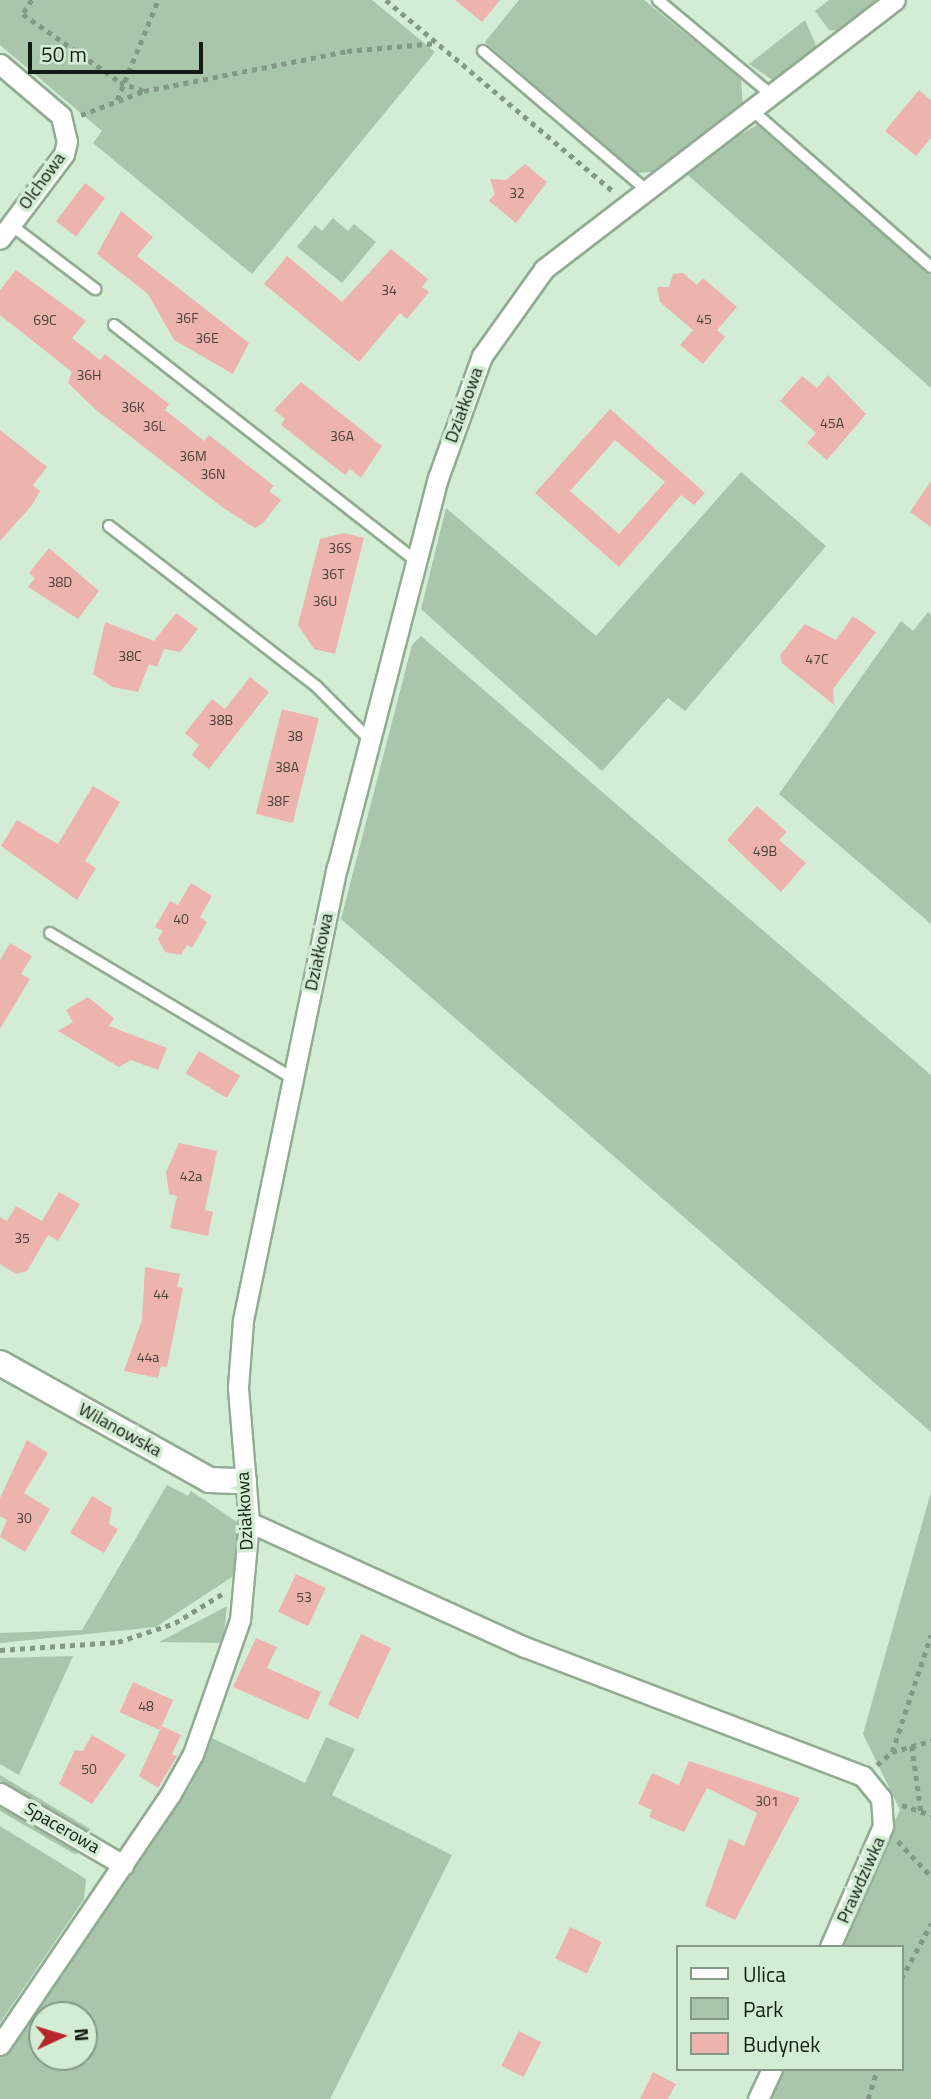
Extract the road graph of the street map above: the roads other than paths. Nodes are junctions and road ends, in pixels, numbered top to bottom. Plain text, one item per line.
1 (658, 0) edge
2 (895, 0) edge
3 (482, 51) dead end
4 (0, 64) edge
5 (774, 97) junction
6 (753, 111) junction
7 (644, 188) junction
8 (5, 232) edge
9 (931, 267) edge
10 (95, 289) dead end
11 (114, 325) dead end
12 (109, 526) dead end
13 (416, 561) junction
14 (370, 740) junction
15 (50, 933) dead end
16 (292, 1078) junction
17 (0, 1363) edge
18 (244, 1481) junction
19 (250, 1522) junction
20 (0, 1793) edge
21 (123, 1865) junction
22 (831, 1945) edge
23 (0, 2045) edge
24 (771, 2071) edge
25 (758, 2099) edge

1 - 5 lane
2 - 5 street, Działkowa
3 - 7 lane
4 - 8 street, Olchowa
5 - 6 street, Działkowa
6 - 7 street, Działkowa
6 - 9 lane
7 - 13 street, Działkowa
8 - 10 lane
11 - 13 lane
12 - 14 lane
13 - 14 street, Działkowa
14 - 16 street, Działkowa
15 - 16 lane
16 - 18 street, Działkowa
17 - 18 street, Wilanowska
18 - 19 street, Działkowa
19 - 21 street, Działkowa
19 - 22 street, Prawdziwka
20 - 21 street, Spacerowa
21 - 23 street, Działkowa
24 - 25 street

